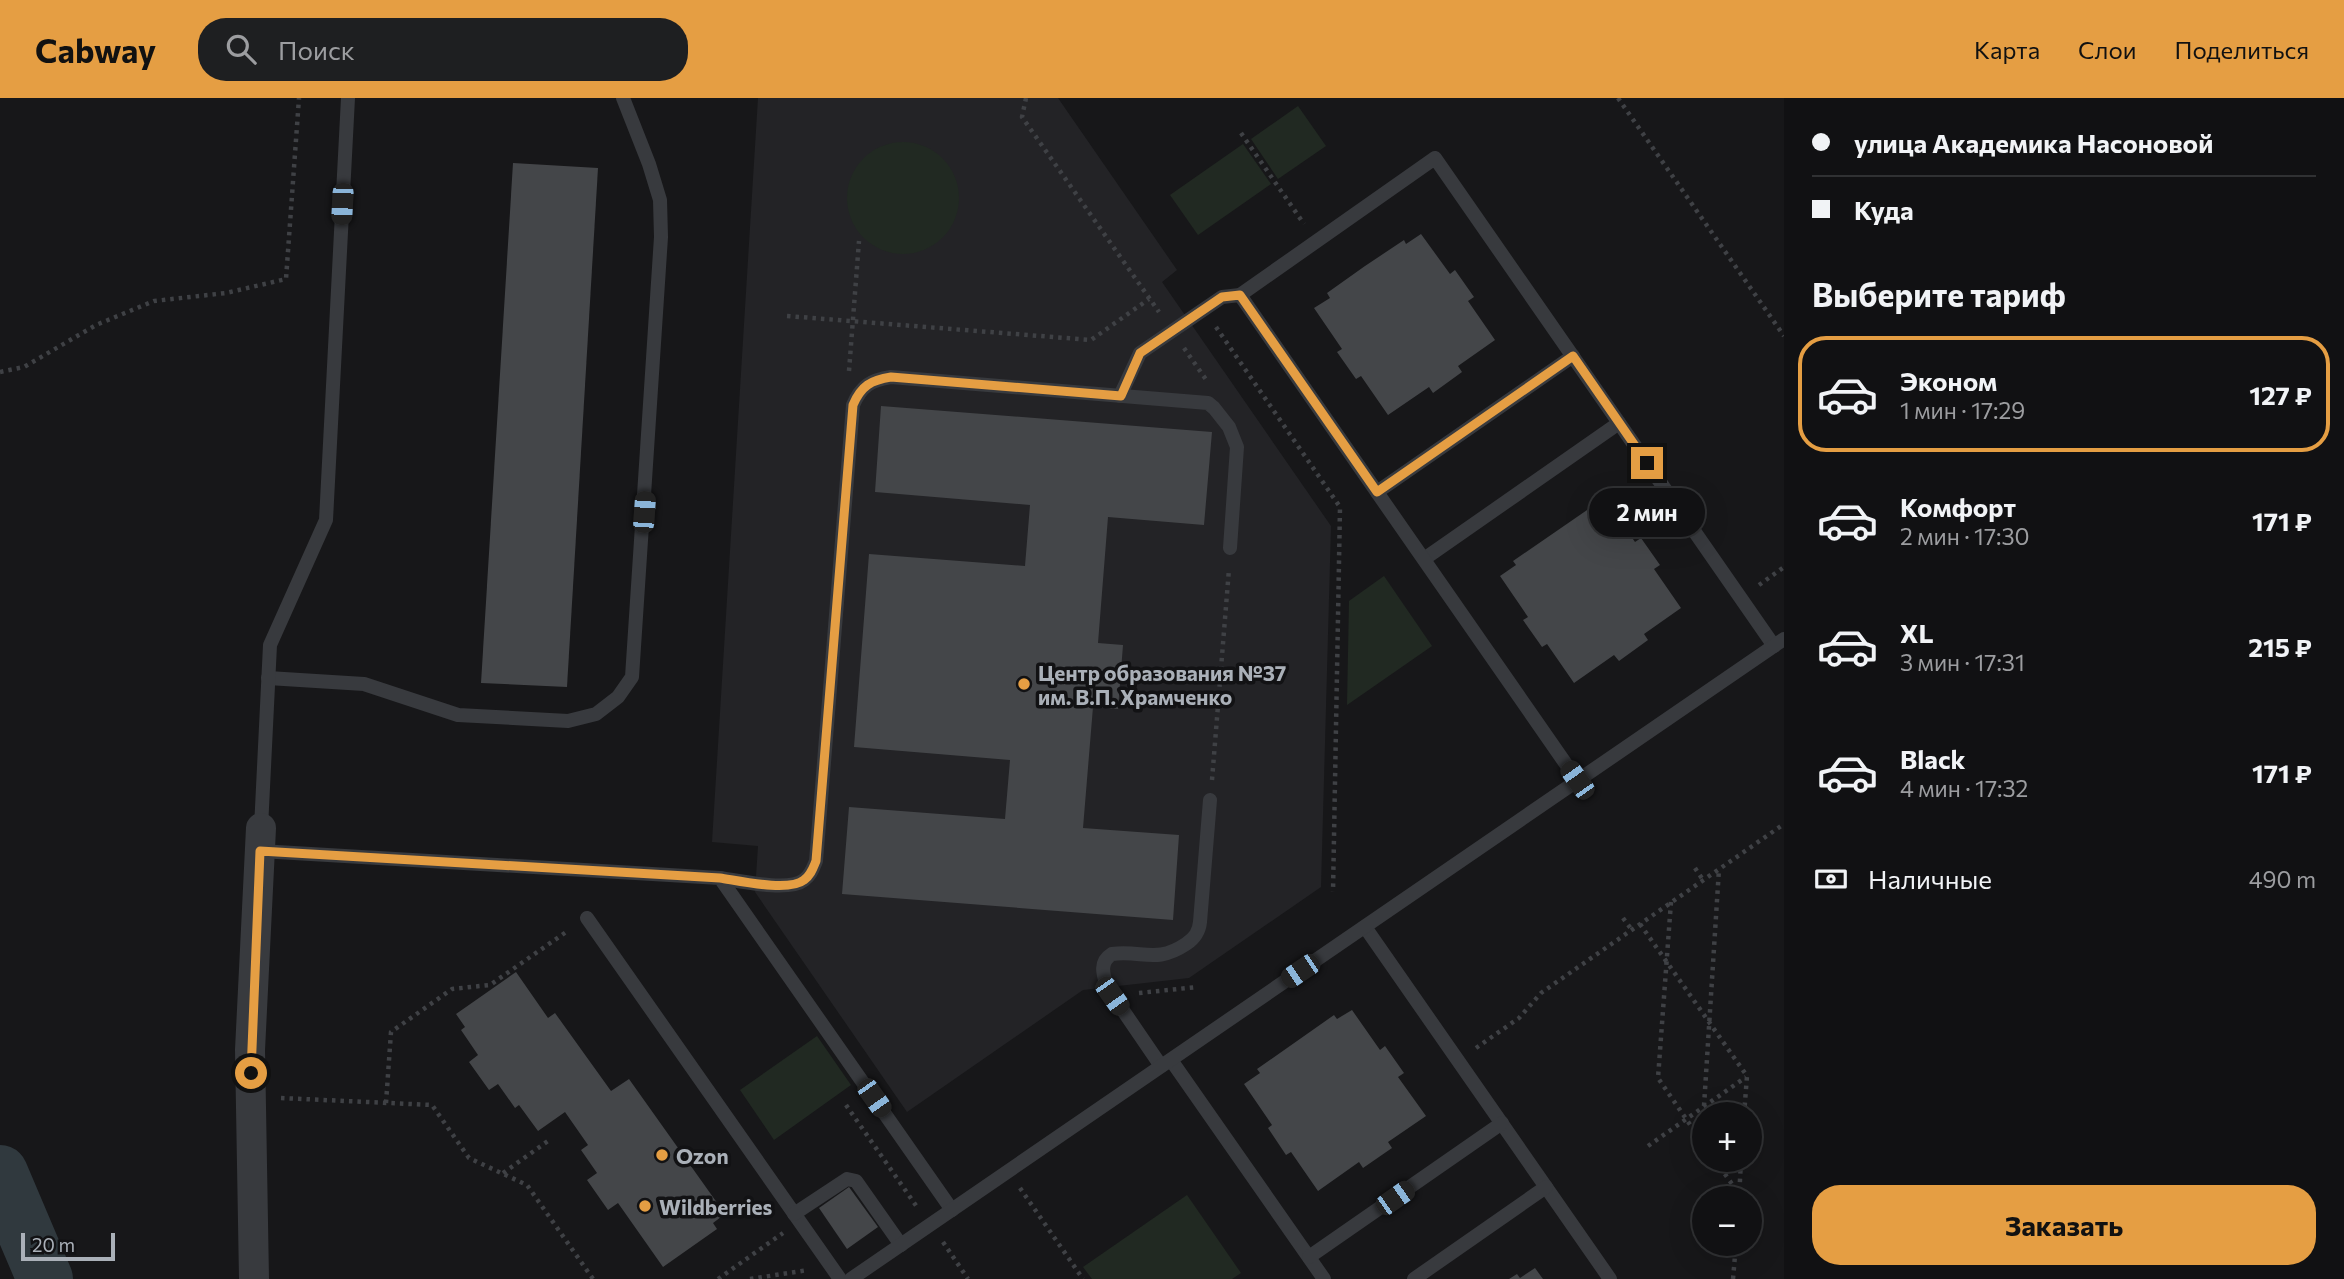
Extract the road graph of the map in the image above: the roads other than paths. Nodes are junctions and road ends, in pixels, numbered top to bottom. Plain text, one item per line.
1 (348, 98) edge
2 (623, 98) edge
3 (1240, 295) junction
4 (1573, 356) junction
5 (1121, 396) junction
6 (1619, 423) junction
7 (1377, 492) junction
8 (1230, 548) road end
9 (1424, 559) junction
10 (1779, 642) edge
11 (268, 678) junction
12 (1577, 780) junction
13 (1210, 800) road end
14 (260, 840) junction
15 (720, 878) junction
16 (587, 918) road end
17 (1365, 926) junction
18 (1166, 1063) junction
19 (1502, 1123) junction
20 (1546, 1187) junction
21 (952, 1210) junction
22 (797, 1218) junction
23 (901, 1245) junction
24 (1309, 1257) junction
25 (254, 1279) edge
26 (840, 1279) edge
27 (851, 1279) edge
28 (1324, 1279) edge
29 (1414, 1279) edge
30 (1610, 1279) edge

1 - 11 lane
2 - 11 lane
3 - 4 lane
3 - 5 lane
3 - 7 lane
4 - 6 lane
4 - 7 lane
5 - 8 lane
5 - 15 lane
6 - 9 lane
6 - 10 lane
7 - 9 lane
9 - 12 lane
10 - 12 lane
11 - 14 lane
12 - 17 lane
13 - 18 lane
14 - 15 lane
14 - 25 street
15 - 21 lane
16 - 22 lane
17 - 18 lane
17 - 19 lane
18 - 21 lane
18 - 24 lane
19 - 20 lane
19 - 24 lane
20 - 29 lane
20 - 30 lane
21 - 23 lane
22 - 23 lane
22 - 26 lane
23 - 27 lane
24 - 28 lane

